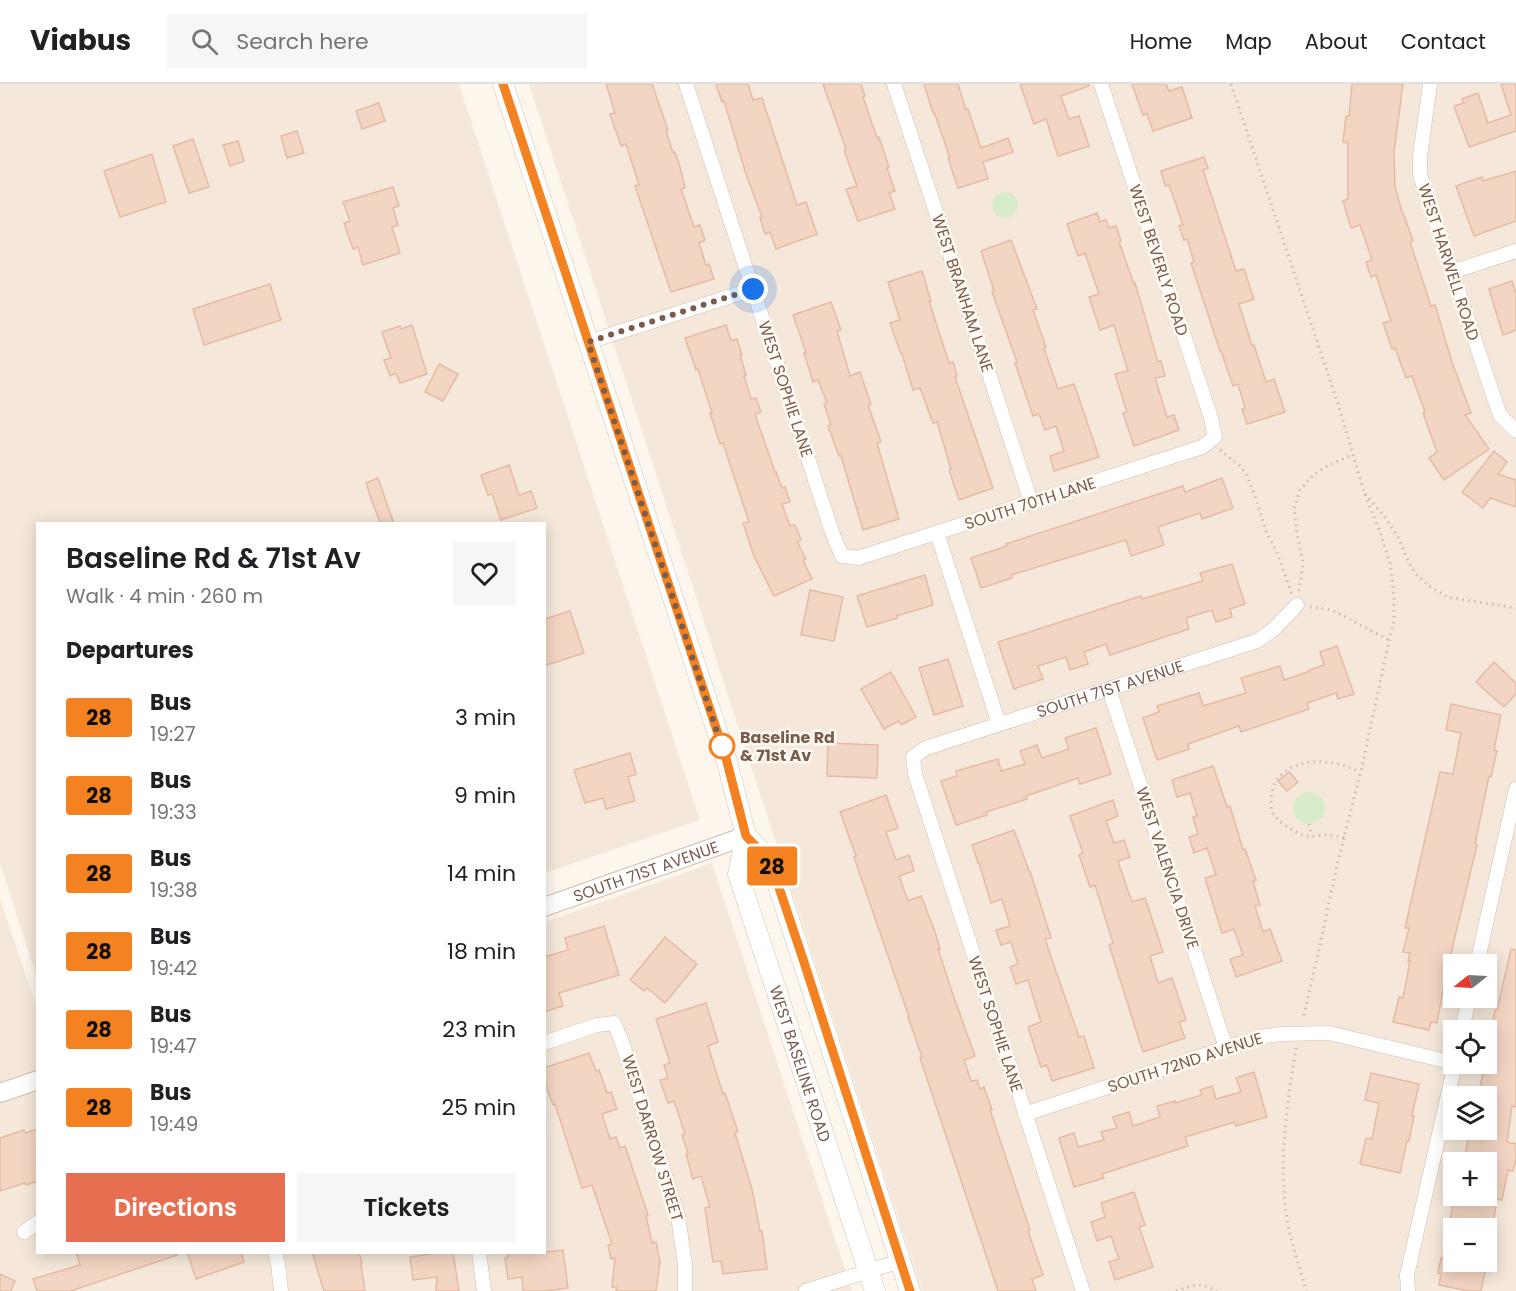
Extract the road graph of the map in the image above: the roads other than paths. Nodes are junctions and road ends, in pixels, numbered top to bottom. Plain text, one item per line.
1 (503, 84) edge
2 (686, 84) edge
3 (894, 84) edge
4 (1101, 84) edge
5 (1431, 84) edge
6 (1516, 251) edge
7 (1452, 272) junction
8 (753, 289) junction
9 (588, 342) junction
10 (1516, 432) edge
11 (1212, 440) joint
12 (1031, 502) junction
13 (937, 533) junction
14 (842, 556) joint
15 (1297, 605) road end
16 (1109, 689) junction
17 (999, 724) junction
18 (913, 757) joint
19 (1516, 789) edge
20 (746, 836) junction
21 (546, 906) edge
22 (1478, 954) edge
23 (546, 1042) edge
24 (1226, 1048) junction
25 (1443, 1060) edge
26 (1453, 1074) edge
27 (36, 1081) edge
28 (0, 1093) edge
29 (1025, 1114) junction
30 (36, 1223) edge
31 (24, 1232) dead end
32 (276, 1254) edge
33 (479, 1254) edge
34 (900, 1261) junction
35 (868, 1271) junction
36 (281, 1291) edge
37 (484, 1291) edge
38 (685, 1291) edge
39 (806, 1291) edge
40 (875, 1291) edge
41 (910, 1291) edge
42 (1083, 1291) edge
43 (1408, 1291) edge

1 - 9 main road, WEST BASELINE ROAD
2 - 8 street, WEST SOPHIE LANE
3 - 12 street, WEST BRANHAM LANE
4 - 11 street, WEST BEVERLY ROAD
5 - 7 street, WEST HARWELL ROAD
6 - 7 street
7 - 10 street, WEST HARWELL ROAD
8 - 9 street
8 - 14 street, WEST SOPHIE LANE
9 - 20 main road, WEST BASELINE ROAD
11 - 12 street, SOUTH 70TH LANE
12 - 13 street, SOUTH 70TH LANE
13 - 14 street, SOUTH 70TH LANE
13 - 17 street
15 - 16 street, SOUTH 71ST AVENUE
16 - 17 street, SOUTH 71ST AVENUE
16 - 24 street, WEST VALENCIA DRIVE
17 - 18 street, SOUTH 71ST AVENUE
18 - 29 street, WEST SOPHIE LANE
19 - 22 street
20 - 21 street, SOUTH 71ST AVENUE
20 - 34 main road, WEST BASELINE ROAD
20 - 35 main road, WEST BASELINE ROAD
23 - 38 street, WEST DARROW STREET
24 - 25 street, SOUTH 72ND AVENUE
24 - 29 street, SOUTH 72ND AVENUE
26 - 43 street
27 - 28 street
29 - 42 street, WEST SOPHIE LANE
30 - 31 street
32 - 36 street
33 - 37 street
34 - 35 street
34 - 41 main road, WEST BASELINE ROAD
35 - 39 street
35 - 40 main road, WEST BASELINE ROAD

